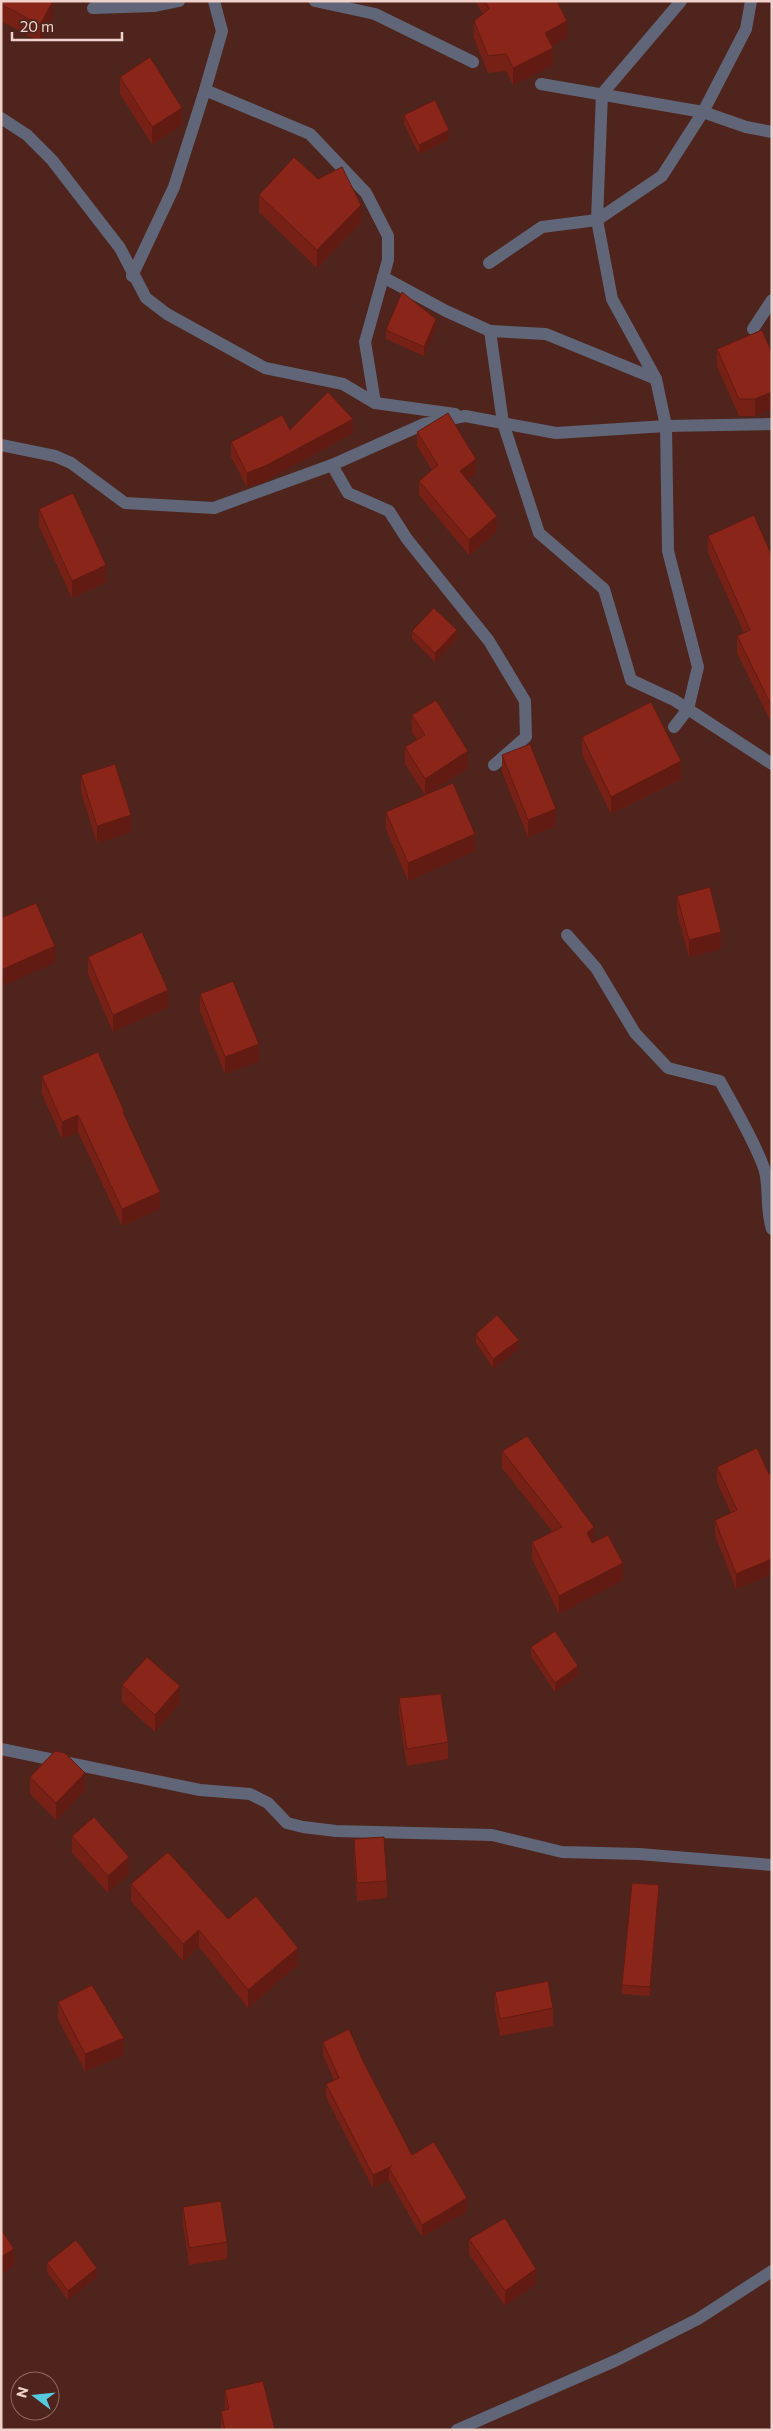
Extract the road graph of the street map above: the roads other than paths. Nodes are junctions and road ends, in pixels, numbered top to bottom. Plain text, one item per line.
1 (179, 1) edge
2 (214, 1) edge
3 (316, 1) edge
4 (681, 1) edge
5 (751, 1) edge
6 (93, 8) dead end
7 (472, 62) dead end
8 (541, 84) dead end
9 (205, 90) junction
10 (602, 94) junction
11 (702, 112) junction
12 (1, 118) edge
13 (772, 132) edge
14 (597, 220) junction
15 (489, 264) dead end
16 (132, 276) junction
17 (383, 277) junction
18 (772, 300) edge
19 (754, 329) dead end
20 (490, 331) junction
21 (656, 380) junction
22 (375, 404) junction
23 (466, 416) junction
24 (503, 423) junction
25 (772, 424) edge
26 (666, 426) junction
27 (1, 445) edge
28 (332, 465) junction
29 (688, 709) junction
30 (674, 727) dead end
31 (772, 764) edge
32 (494, 765) dead end
33 (567, 935) dead end
34 (772, 1229) edge
35 (1, 1749) edge
36 (772, 1865) edge
37 (772, 2271) edge
38 (457, 2430) edge

1 - 6 street
2 - 9 street
3 - 7 street
4 - 10 street
5 - 11 street
8 - 10 street
9 - 16 street
9 - 17 street
10 - 11 street
10 - 14 street
11 - 13 street
11 - 14 street
12 - 16 street
14 - 15 street
14 - 21 street
16 - 22 street
17 - 20 street
17 - 22 street
18 - 19 street
20 - 21 street
20 - 24 street
21 - 26 street
22 - 23 street
23 - 24 street
23 - 28 street
24 - 26 street
24 - 29 street
25 - 26 street
26 - 29 street
27 - 28 street
28 - 32 street
29 - 30 street
29 - 31 street
33 - 34 street
35 - 36 street
37 - 38 street

